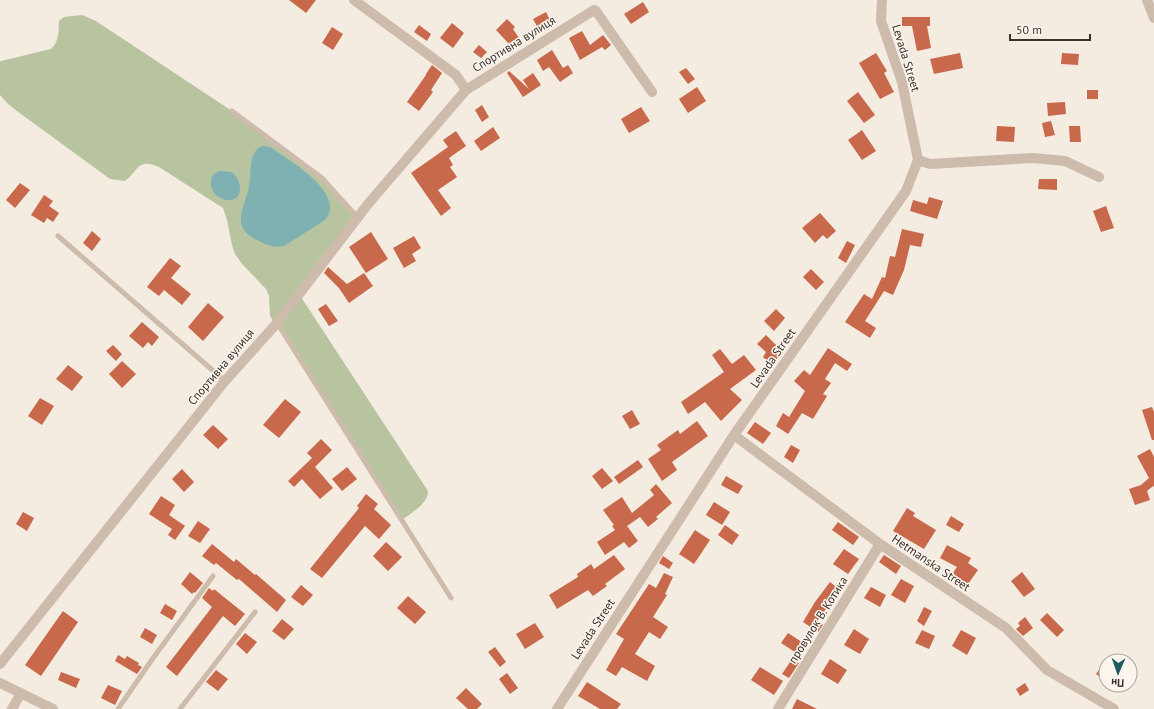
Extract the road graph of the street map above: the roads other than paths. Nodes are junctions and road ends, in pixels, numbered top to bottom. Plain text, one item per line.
1 (354, 0) edge
2 (882, 0) edge
3 (1147, 0) edge
4 (1154, 18) edge
5 (466, 90) junction
6 (652, 92) dead end
7 (232, 111) dead end
8 (918, 160) junction
9 (1099, 178) dead end
10 (358, 218) junction
11 (58, 236) dead end
12 (277, 323) junction
13 (225, 381) junction
14 (734, 435) junction
15 (880, 544) junction
16 (213, 576) dead end
17 (451, 598) dead end
18 (256, 612) dead end
19 (0, 664) edge
20 (0, 683) edge
21 (21, 693) junction
22 (12, 709) edge
23 (54, 709) edge
24 (118, 709) edge
25 (180, 709) edge
26 (557, 709) edge
27 (778, 709) edge
28 (1114, 709) edge

1 - 5 street
2 - 8 street, Levada Street
3 - 4 street
5 - 6 street, Спортивна вулиця
5 - 10 street, Спортивна вулиця
7 - 10 lane
8 - 9 street
8 - 14 street, Levada Street
10 - 12 street, Спортивна вулиця
11 - 13 lane
12 - 13 street, Спортивна вулиця
12 - 17 lane
13 - 19 street, Спортивна вулиця
14 - 15 street, Hetmanska Street
14 - 26 street, Levada Street
15 - 27 street, провулок В. Котика
15 - 28 street, Hetmanska Street
16 - 24 lane
18 - 25 lane
20 - 21 street
21 - 22 street
21 - 23 street

